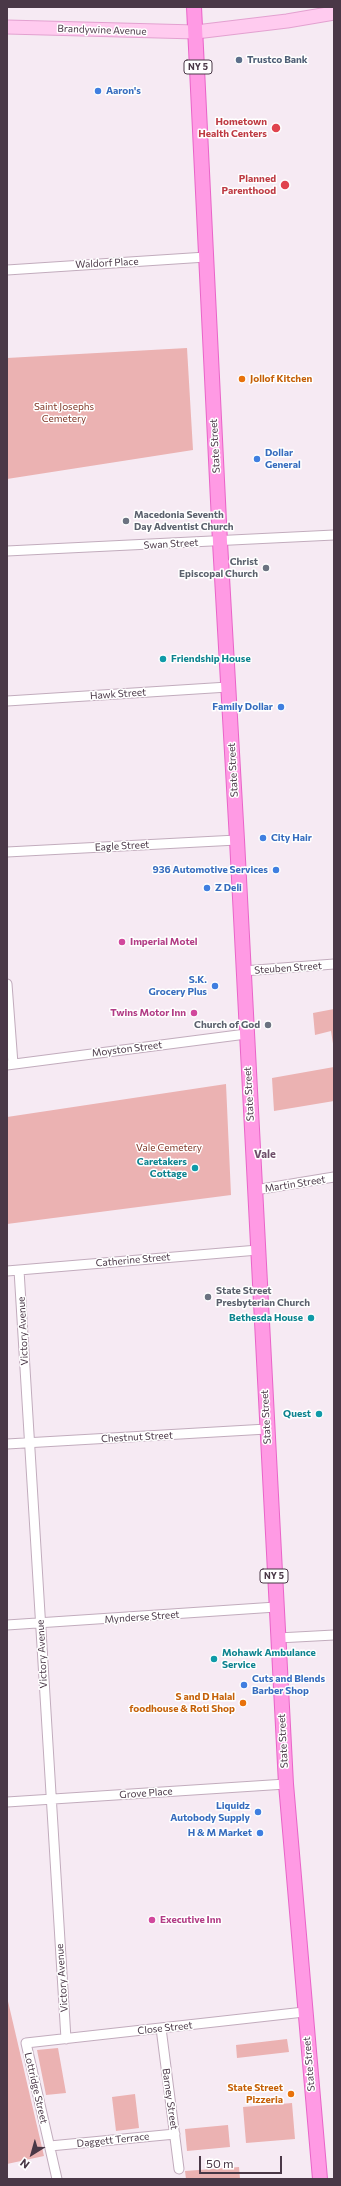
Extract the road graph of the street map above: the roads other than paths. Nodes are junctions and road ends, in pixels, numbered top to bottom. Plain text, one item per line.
1 (194, 7) edge
2 (334, 13) edge
3 (7, 27) edge
4 (196, 32) junction
5 (206, 257) junction
6 (7, 270) edge
7 (334, 535) edge
8 (220, 542) junction
9 (7, 551) edge
10 (228, 687) junction
11 (7, 701) edge
12 (238, 840) junction
13 (7, 852) edge
14 (334, 964) edge
15 (243, 971) junction
16 (7, 984) edge
17 (246, 1034) junction
18 (10, 1064) edge
19 (334, 1177) edge
20 (255, 1190) junction
21 (258, 1250) junction
22 (19, 1270) junction
23 (7, 1271) edge
24 (267, 1429) junction
25 (30, 1443) junction
26 (7, 1444) edge
27 (276, 1607) junction
28 (41, 1624) junction
29 (7, 1626) edge
30 (334, 1635) edge
31 (278, 1638) junction
32 (286, 1784) junction
33 (51, 1800) junction
34 (7, 1802) edge
35 (304, 2012) junction
36 (161, 2028) junction
37 (66, 2039) junction
38 (26, 2043) joint
39 (175, 2134) junction
40 (50, 2146) junction
41 (179, 2169) dead end
42 (57, 2179) edge
43 (320, 2179) edge

1 - 4 main road, State Street / NY 5
2 - 4 main road, Brandywine Avenue
3 - 4 main road, Brandywine Avenue
4 - 5 main road, State Street / NY 5
5 - 6 street, Waldorf Place
5 - 8 main road, State Street / NY 5
7 - 8 street, Swan Street
8 - 9 street, Swan Street
8 - 10 main road, State Street / NY 5
10 - 11 street, Hawk Street
10 - 12 main road, State Street / NY 5
12 - 13 street, Eagle Street
12 - 15 main road, State Street / NY 5
14 - 15 street, Steuben Street
15 - 17 main road, State Street / NY 5
16 - 18 street
17 - 18 street, Moyston Street
17 - 20 main road, State Street / NY 5
19 - 20 street, Martin Street
20 - 21 main road, State Street / NY 5
21 - 22 street, Catherine Street
21 - 24 main road, State Street / NY 5
22 - 23 street, Catherine Street
22 - 25 street, Victory Avenue
24 - 25 street, Chestnut Street
24 - 27 main road, State Street / NY 5
25 - 26 street, Chestnut Street
25 - 28 street, Victory Avenue
27 - 28 street, Mynderse Street
27 - 31 main road, State Street / NY 5
28 - 29 street, Mynderse Street
28 - 33 street, Victory Avenue
30 - 31 street
31 - 32 main road, State Street / NY 5
32 - 33 street, Grove Place
32 - 35 main road, State Street / NY 5
33 - 34 street, Grove Place
33 - 37 street, Victory Avenue
35 - 36 street, Close Street
35 - 43 main road, State Street / NY 5
36 - 37 street, Close Street
36 - 39 street, Barney Street
37 - 38 street, Close Street
38 - 40 street, Lottridge Street
39 - 40 street, Daggett Terrace
39 - 41 street, Barney Street
40 - 42 street, Lottridge Street

